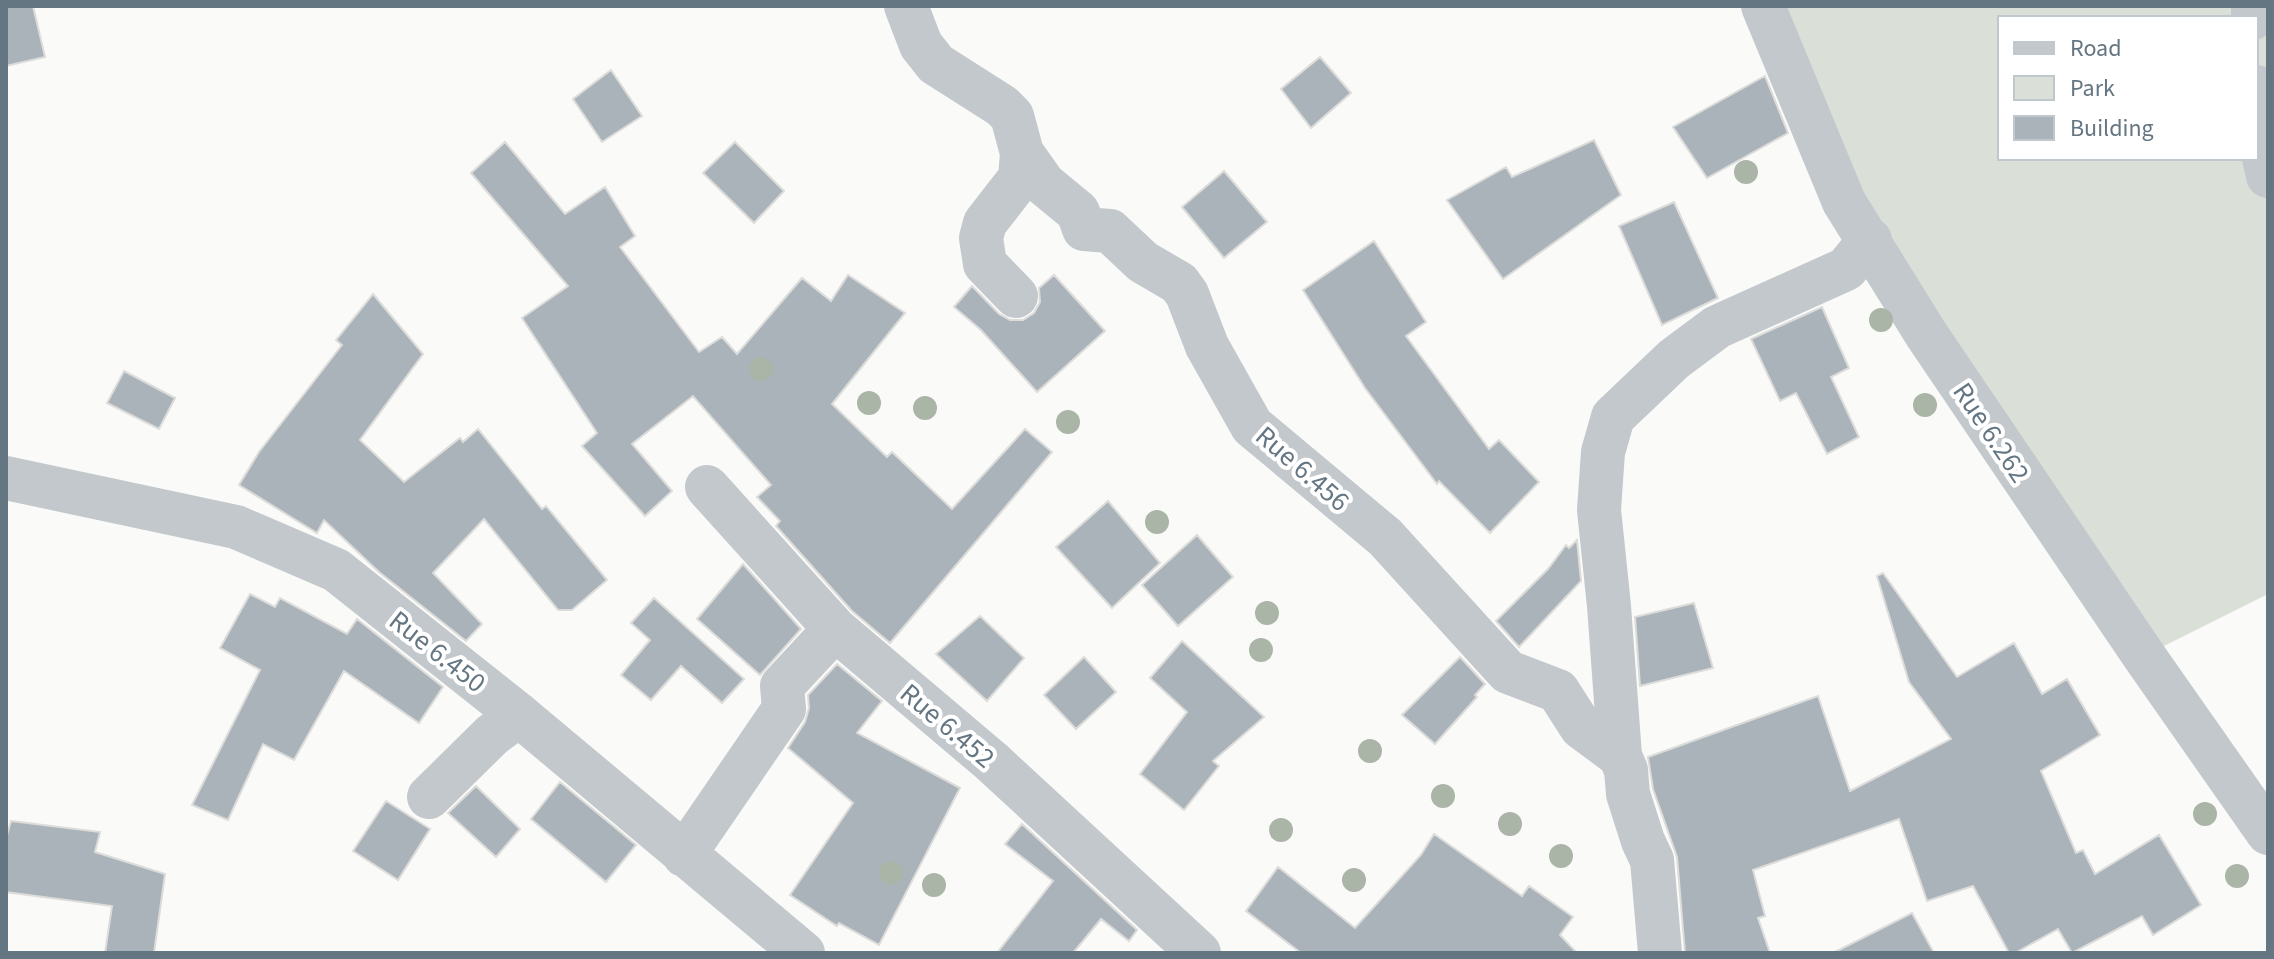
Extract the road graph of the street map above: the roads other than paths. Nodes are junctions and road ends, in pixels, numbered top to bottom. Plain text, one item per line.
1 (906, 6) edge
2 (1763, 6) edge
3 (2258, 110) edge
4 (1022, 153) junction
5 (2268, 176) edge
6 (1870, 240) junction
7 (1016, 296) dead end
8 (6, 478) edge
9 (707, 487) dead end
10 (835, 629) junction
11 (519, 715) junction
12 (1620, 756) junction
13 (429, 797) dead end
14 (2268, 833) edge
15 (684, 855) junction
16 (803, 953) edge
17 (1199, 953) edge
18 (1660, 953) edge

1 - 4 street, Rue 6.456
2 - 6 street, Rue 6.262
3 - 5 street
4 - 7 street
4 - 12 street, Rue 6.456
6 - 12 street
6 - 14 street, Rue 6.262
8 - 11 street, Rue 6.450
9 - 10 street, Rue 6.452
10 - 15 street
10 - 17 street, Rue 6.452
11 - 13 street
11 - 15 street, Rue 6.450
12 - 18 street
15 - 16 street, Rue 6.450

